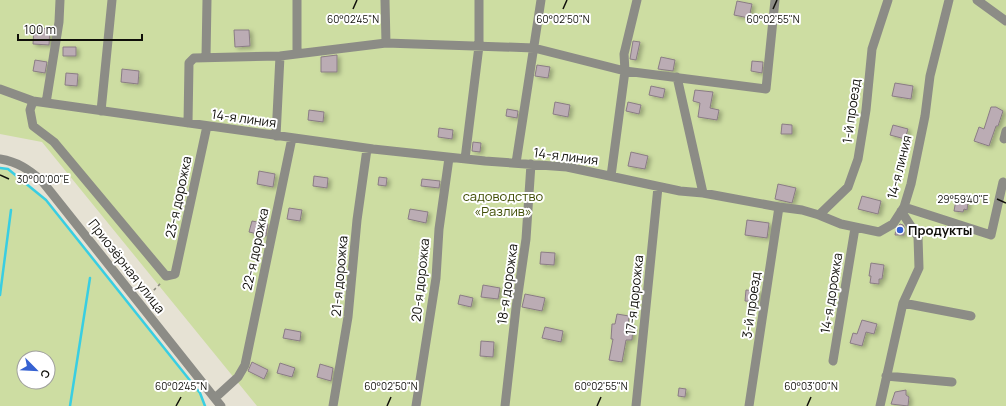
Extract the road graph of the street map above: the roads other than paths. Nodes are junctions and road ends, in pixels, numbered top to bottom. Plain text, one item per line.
1 (60, 0) edge
2 (112, 0) edge
3 (207, 0) edge
4 (297, 0) edge
5 (385, 0) edge
6 (479, 0) edge
7 (541, 0) edge
8 (637, 0) edge
9 (775, 0) edge
10 (888, 0) edge
11 (949, 0) edge
12 (977, 0) edge
13 (1006, 21) edge
14 (386, 43) junction
15 (479, 46) junction
16 (534, 48) junction
17 (297, 54) junction
18 (280, 56) junction
19 (206, 57) junction
20 (626, 71) junction
21 (677, 77) junction
22 (0, 89) edge
23 (33, 101) junction
24 (46, 103) junction
25 (101, 110) junction
26 (188, 123) junction
27 (207, 126) junction
28 (276, 136) junction
29 (292, 138) junction
30 (367, 149) junction
31 (449, 158) junction
32 (0, 159) edge
33 (465, 159) junction
34 (516, 163) junction
35 (531, 164) junction
36 (611, 176) junction
37 (1003, 182) dead end
38 (658, 186) junction
39 (703, 193) junction
40 (778, 207) junction
41 (902, 209) junction
42 (819, 215) junction
43 (855, 228) junction
44 (903, 303) junction
45 (971, 316) dead end
46 (833, 362) dead end
47 (886, 376) junction
48 (952, 382) dead end
49 (215, 398) junction
50 (221, 406) edge
51 (333, 406) edge
52 (416, 406) edge
53 (505, 406) edge
54 (636, 406) edge
55 (750, 406) edge
56 (880, 406) edge

1 - 24 street
2 - 25 street
3 - 19 street
4 - 17 street
5 - 14 street
6 - 15 street
7 - 16 street
8 - 20 street
9 - 21 street
10 - 42 street, 1-й проезд
11 - 41 street, 14-я линия
12 - 13 street
14 - 15 street
14 - 17 street
15 - 16 street
15 - 33 street
16 - 20 street
16 - 34 street
17 - 18 street
18 - 19 street
18 - 28 street
19 - 26 street
20 - 21 street
20 - 36 street
21 - 39 street
22 - 23 street, 14-я линия
23 - 24 street, 14-я линия
23 - 27 street, 23-я дорожка
24 - 25 street, 14-я линия
25 - 26 street, 14-я линия
26 - 27 street, 14-я линия
27 - 28 street, 14-я линия
28 - 29 street, 14-я линия
29 - 30 street, 14-я линия
29 - 49 street, 22-я дорожка
30 - 31 street, 14-я линия
30 - 51 street, 21-я дорожка
31 - 33 street, 14-я линия
31 - 52 street, 20-я дорожка
32 - 49 street, Приозёрная улица
33 - 34 street, 14-я линия
34 - 35 street, 14-я линия
35 - 36 street, 14-я линия
35 - 53 street, 18-я дорожка
36 - 38 street, 14-я линия
37 - 41 street
38 - 39 street, 14-я линия
38 - 54 street, 17-я дорожка
39 - 40 street, 14-я линия
40 - 42 street, 14-я линия
40 - 55 street, 3-й проезд
41 - 43 street, 14-я линия
41 - 44 street
42 - 43 street, 14-я линия
43 - 46 street, 14-я дорожка
44 - 45 street
44 - 47 street
47 - 48 street
47 - 56 street
49 - 50 street, Приозёрная улица

